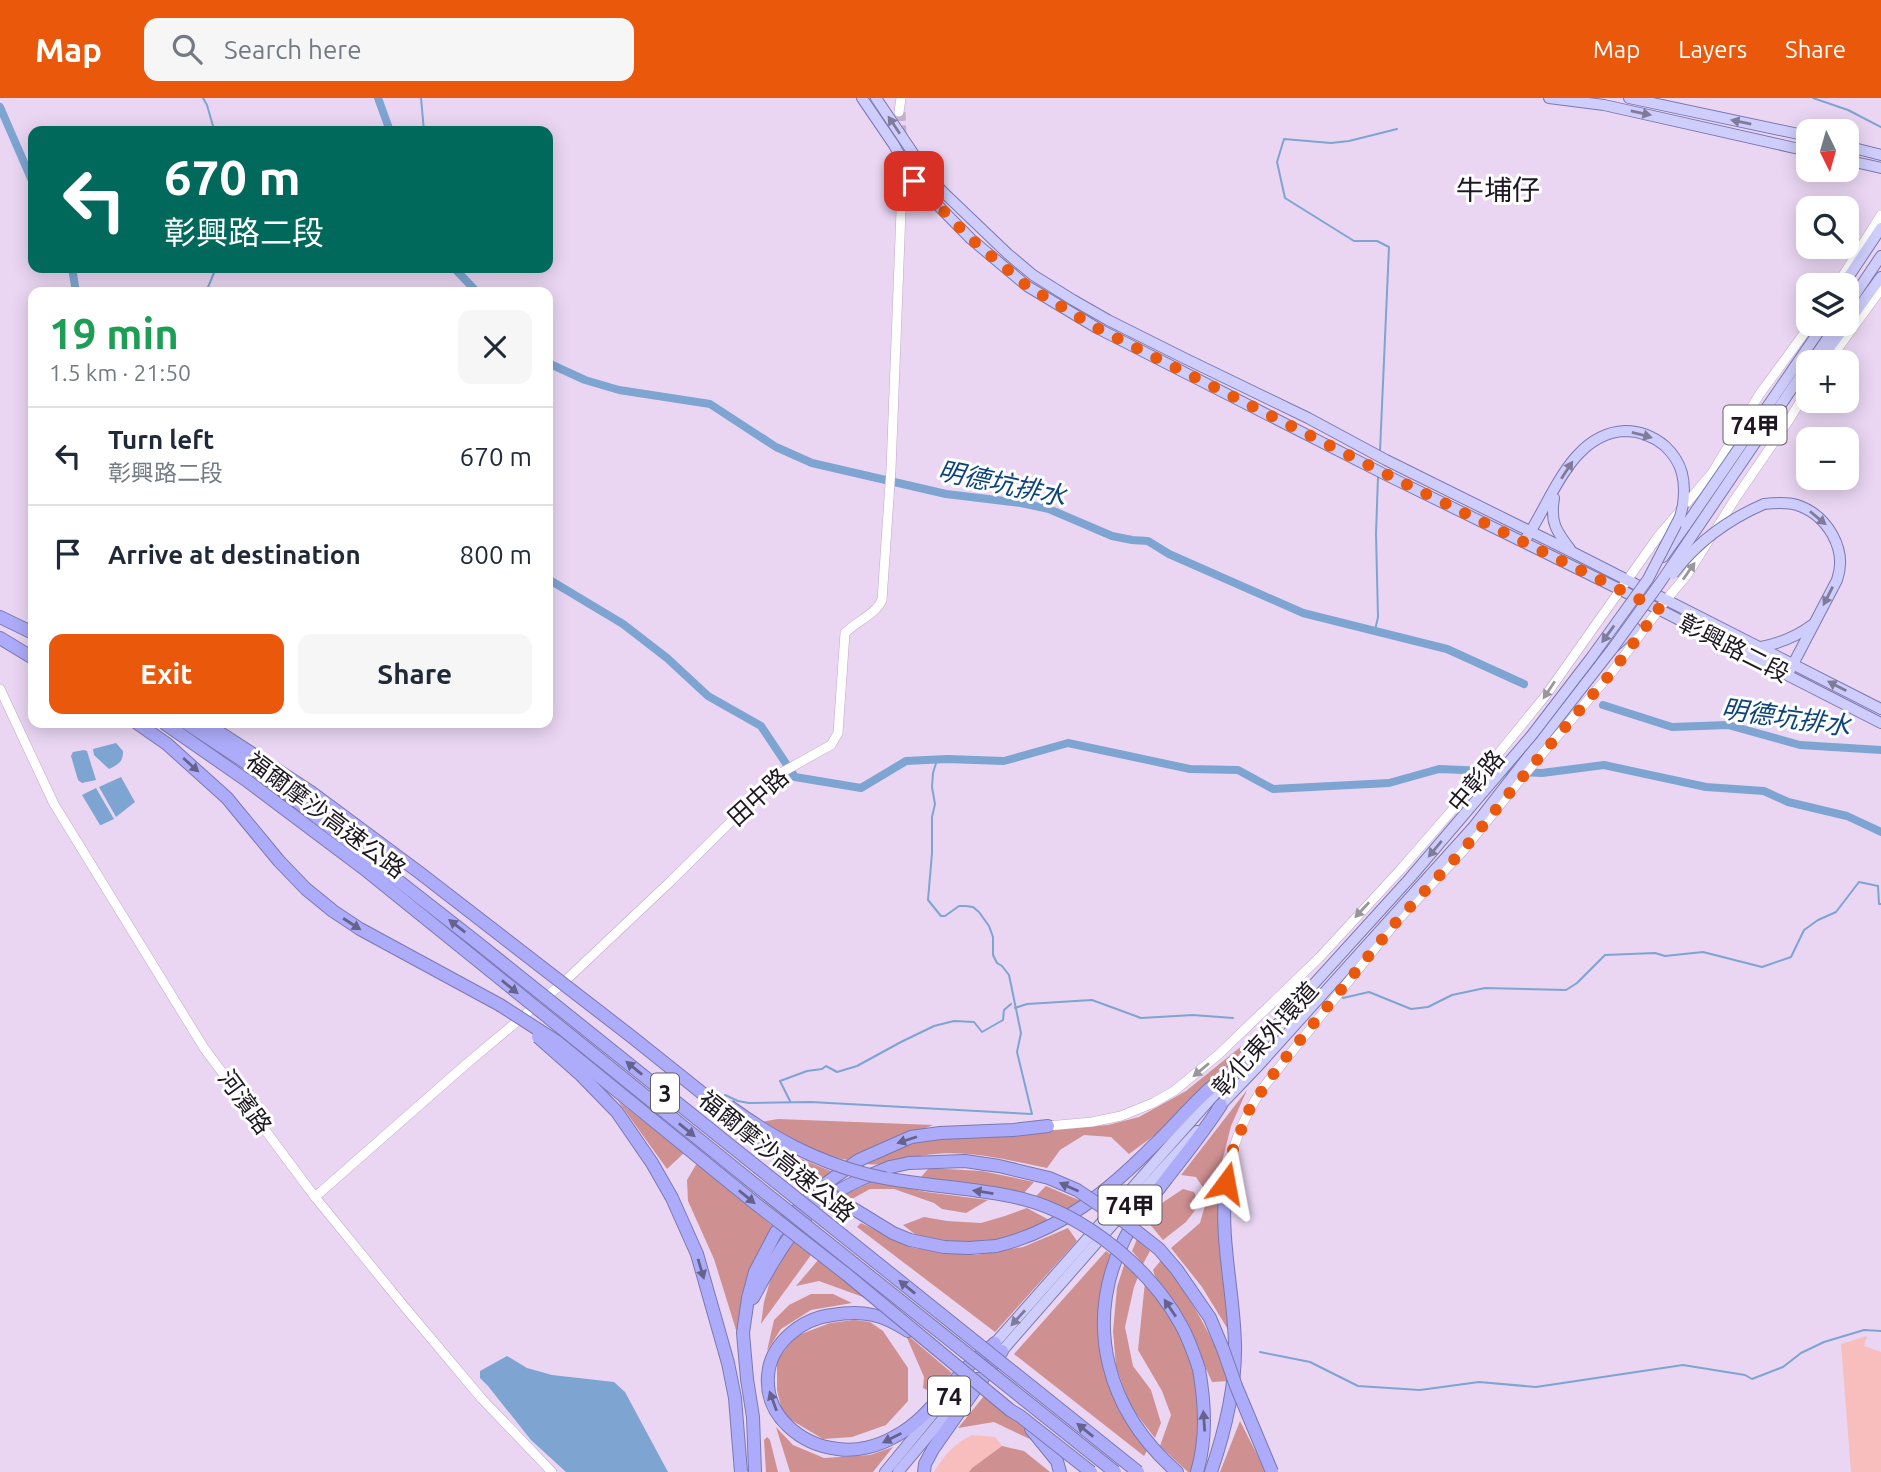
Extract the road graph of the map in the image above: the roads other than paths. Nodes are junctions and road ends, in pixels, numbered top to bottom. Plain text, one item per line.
1 (862, 98) edge
2 (876, 98) edge
3 (901, 98) edge
4 (1549, 98) edge
5 (1629, 98) edge
6 (900, 112) tunnel mouth
7 (1796, 133) edge
8 (1796, 148) edge
9 (1859, 149) edge
10 (1881, 155) edge
11 (1859, 163) edge
12 (1881, 168) edge
13 (900, 186) tunnel mouth
14 (1881, 215) edge
15 (1881, 228) edge
16 (1881, 239) edge
17 (1881, 256) edge
18 (1845, 273) edge
19 (1851, 273) edge
20 (1858, 273) edge
21 (1881, 277) edge
22 (1881, 289) edge
23 (1859, 295) edge
24 (1859, 301) edge
25 (1803, 336) edge
26 (1809, 336) edge
27 (1816, 336) edge
28 (1837, 350) edge
29 (1780, 368) junction
30 (1796, 379) edge
31 (1796, 380) edge
32 (1796, 393) edge
33 (1759, 395) junction
34 (1796, 408) edge
35 (1789, 420) junction
36 (1762, 423) junction
37 (1555, 489) junction
38 (1530, 532) junction
39 (1524, 543) junction
40 (1572, 552) junction
41 (1648, 579) junction
42 (1623, 585) junction
43 (1662, 605) junction
44 (0, 617) edge
45 (1814, 623) junction
46 (28, 631) edge
47 (0, 632) edge
48 (0, 638) edge
49 (28, 646) edge
50 (1761, 647) junction
51 (1613, 648) junction
52 (28, 655) edge
53 (1793, 664) junction
54 (1787, 676) junction
55 (0, 689) edge
56 (1881, 709) edge
57 (1881, 723) edge
58 (144, 728) edge
59 (170, 728) edge
60 (194, 728) edge
61 (213, 728) edge
62 (500, 1005) junction
63 (1241, 1065) junction
64 (692, 1085) junction
65 (1221, 1105) junction
66 (1048, 1126) joint
67 (1226, 1183) joint
68 (315, 1197) junction
69 (745, 1314) junction
70 (999, 1347) junction
71 (934, 1348) junction
72 (1010, 1410) junction
73 (907, 1452) junction
74 (552, 1472) edge
75 (741, 1472) edge
76 (755, 1472) edge
77 (885, 1472) edge
78 (898, 1472) edge
79 (924, 1472) edge
80 (1060, 1472) edge
81 (1091, 1472) edge
82 (1115, 1472) edge
83 (1138, 1472) edge
84 (1177, 1472) edge
85 (1197, 1472) edge
86 (1212, 1472) edge
87 (1272, 1472) edge

1 - 39 main road, 彰興路二段
38 -> 2 main road, 彰興路二段
3 - 6 street
4 -> 8 main road
7 -> 5 main road
9 - 10 main road
11 - 12 main road
13 - 68 street, 田中路
14 - 18 street
15 - 19 main road
16 - 20 main road
17 - 23 main road
21 - 24 main road
22 - 28 street
25 - 29 street, 中彰路
26 - 36 main road, bridge
27 - 36 main road, 彰化東外環道 / 74甲, bridge
29 - 30 street
29 - 33 street, 中彰路
31 - 36 main road, 彰化東外環道 / 74甲, bridge
32 - 36 main road, bridge
33 - 35 street
33 - 42 street, 中彰路
34 - 35 street, 中彰路
43 -> 35 street, 中彰路
36 - 41 main road, 彰化東外環道 / 74甲, bridge
36 - 51 main road, 彰化東外環道 / 74甲, bridge
37 - 38 main road
37 - 40 main road
37 -> 41 main road, bridge
38 - 39 main road
38 - 40 main road, 彰興路二段
39 - 42 main road, 彰興路二段
40 - 42 main road, 彰興路二段
41 -> 63 main road, 彰化東外環道 / 74甲, bridge
42 - 43 main road, 彰興路二段
42 -> 66 street, 中彰路
43 - 50 main road, 彰興路二段
43 - 54 main road, 彰興路二段
43 - 67 street, 中彰路
44 - 46 highway
45 - 50 main road
51 -> 45 main road, bridge
45 - 53 main road
47 - 49 highway
48 - 52 highway
50 - 53 main road, 彰興路二段
51 - 65 main road, 彰化東外環道 / 74甲
53 - 54 main road
56 -> 53 main road, 彰興路二段
54 - 57 main road, 彰興路二段
55 - 68 street, 河濱路
58 -> 62 highway
59 -> 82 highway, 福爾摩沙高速公路 / 3, bridge
83 -> 60 highway, 福爾摩沙高速公路 / 3, bridge
61 - 64 highway, bridge
62 -> 71 highway, bridge
62 -> 75 highway, bridge
63 - 64 highway, bridge
63 -> 70 main road, 彰化東外環道 / 74甲
85 -> 64 highway, bridge
65 - 70 main road, 彰化東外環道 / 74甲
65 - 84 highway
66 -> 69 highway
67 - 86 highway
68 - 74 street, 河濱路
69 - 76 highway
87 -> 69 highway, bridge
70 -> 71 highway, bridge
70 - 73 highway, 74
70 - 79 highway
71 - 72 highway, bridge
72 - 80 highway, bridge
72 - 81 highway, bridge
73 - 77 highway, 74
73 - 78 highway, 74

